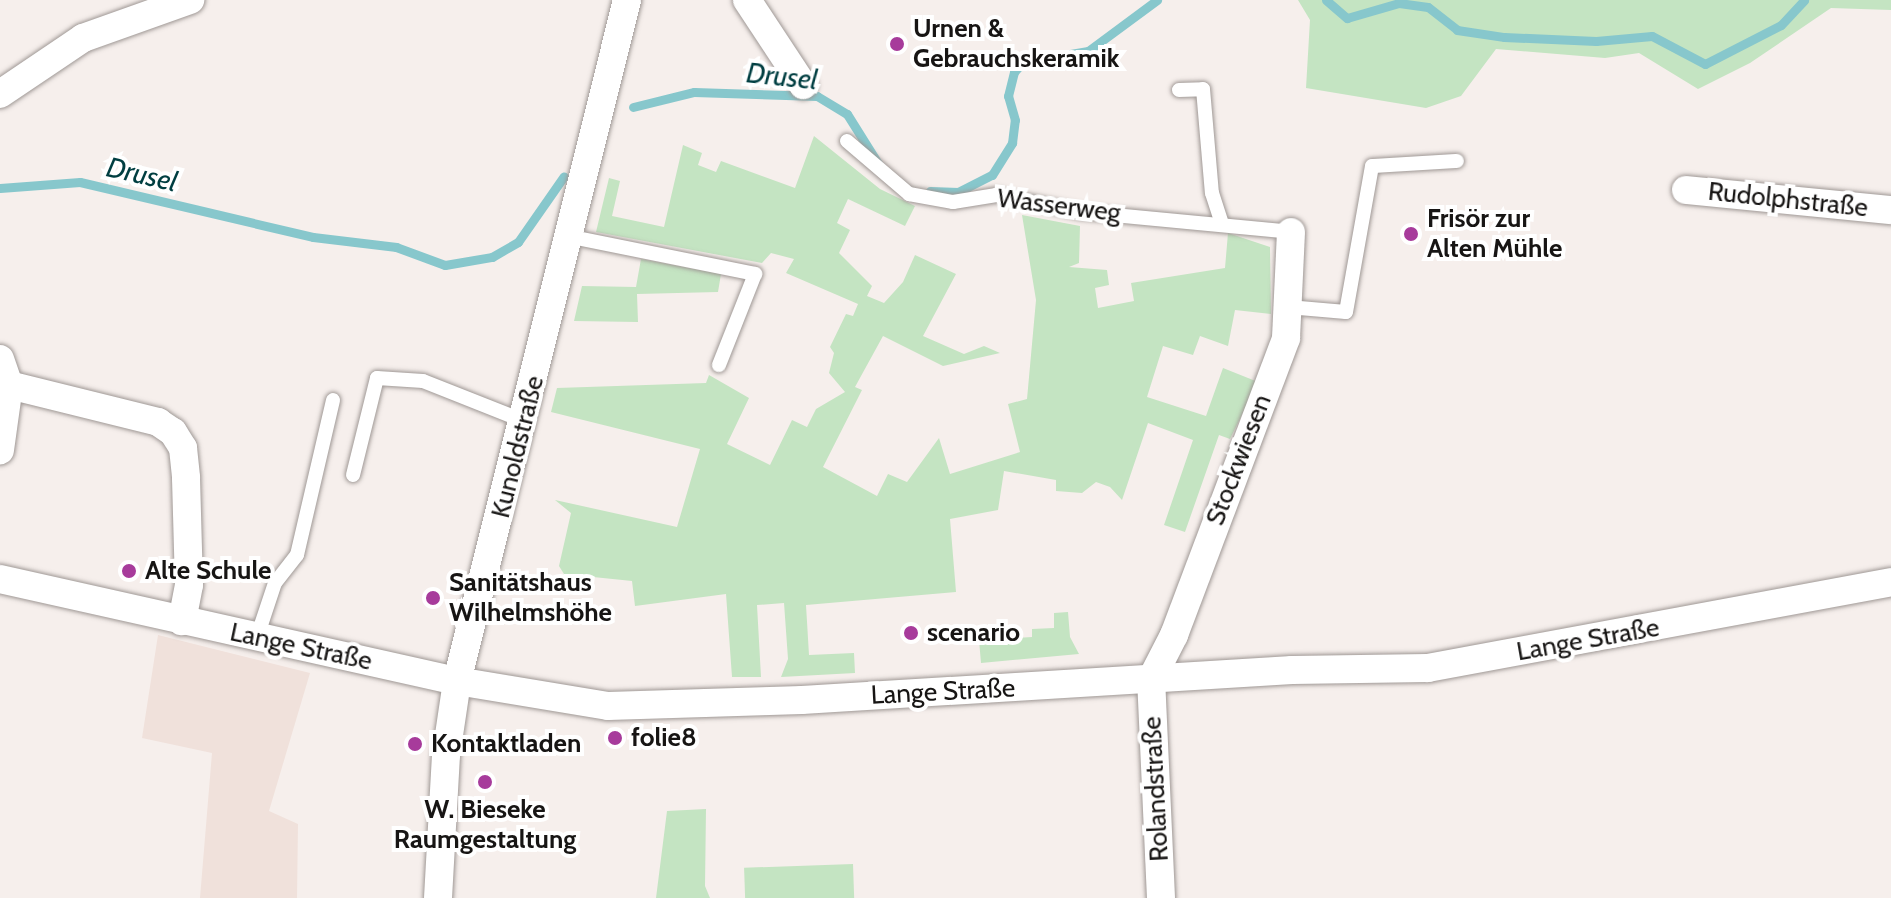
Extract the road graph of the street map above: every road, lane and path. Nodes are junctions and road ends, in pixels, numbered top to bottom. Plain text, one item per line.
1 (190, 0) edge
2 (627, 0) edge
3 (747, 0) edge
4 (803, 85) dead end
5 (1179, 90) dead end
6 (0, 94) edge
7 (847, 141) dead end
8 (1457, 161) dead end
9 (1686, 190) dead end
10 (1891, 210) edge
11 (1221, 221) junction
12 (1291, 232) joint
13 (572, 237) junction
14 (1288, 307) junction
15 (719, 365) dead end
16 (5, 372) edge
17 (333, 400) dead end
18 (524, 421) junction
19 (0, 450) edge
20 (353, 475) dead end
21 (0, 579) edge
22 (1891, 582) edge
23 (182, 621) junction
24 (257, 637) junction
25 (1151, 680) junction
26 (457, 681) junction
27 (438, 898) edge
28 (1161, 898) edge

1 - 6 street
2 - 13 street, Kunoldstraße
3 - 4 street
5 - 11 lane
7 - 11 lane, Wasserweg
8 - 14 lane
9 - 10 street, Rudolphstraße
11 - 12 lane, Wasserweg
12 - 14 street, Stockwiesen
13 - 15 lane
13 - 18 street, Kunoldstraße
14 - 25 street, Stockwiesen
16 - 19 street
16 - 23 street
17 - 24 lane
18 - 20 lane
18 - 26 street, Kunoldstraße
21 - 23 street, Lange Straße
22 - 25 street, Lange Straße
23 - 24 street, Lange Straße
24 - 26 street, Lange Straße
25 - 26 street, Lange Straße
25 - 28 street, Rolandstraße
26 - 27 street, Kunoldstraße

